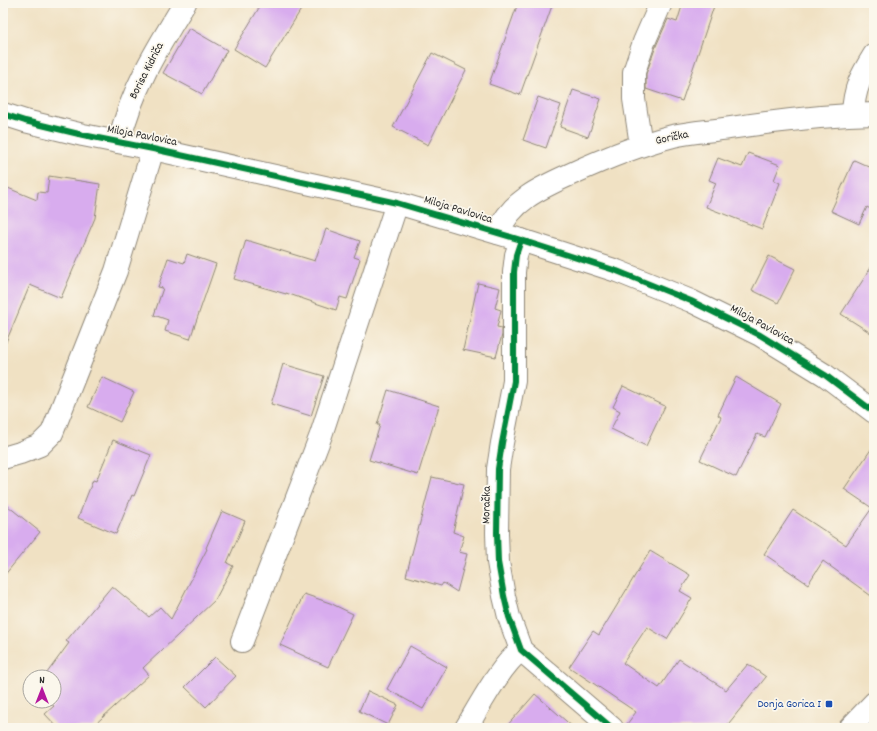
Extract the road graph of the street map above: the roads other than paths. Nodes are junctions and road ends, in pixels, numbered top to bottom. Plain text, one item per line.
1 (185, 3) edge
2 (661, 3) edge
3 (874, 55) edge
4 (3, 114) edge
5 (864, 114) edge
6 (119, 142) junction
7 (641, 145) junction
8 (153, 149) junction
9 (397, 203) junction
10 (498, 233) junction
11 (521, 240) junction
12 (874, 412) edge
13 (3, 458) edge
14 (242, 641) dead end
15 (521, 650) junction
16 (874, 703) edge
17 (466, 728) edge
18 (612, 728) edge
19 (850, 728) edge

1 - 6 street, Borisa Kidriča
2 - 7 street
3 - 5 street
4 - 6 street, Miloja Pavlovica
5 - 7 street, Gorička
6 - 8 street, Miloja Pavlovica
7 - 10 street, Gorička
8 - 9 street, Miloja Pavlovica
8 - 13 street
9 - 10 street, Miloja Pavlovica
9 - 14 street
10 - 11 street, Miloja Pavlovica
11 - 12 street, Miloja Pavlovica
11 - 15 street, Moračka
15 - 17 street
15 - 18 street
16 - 19 street

